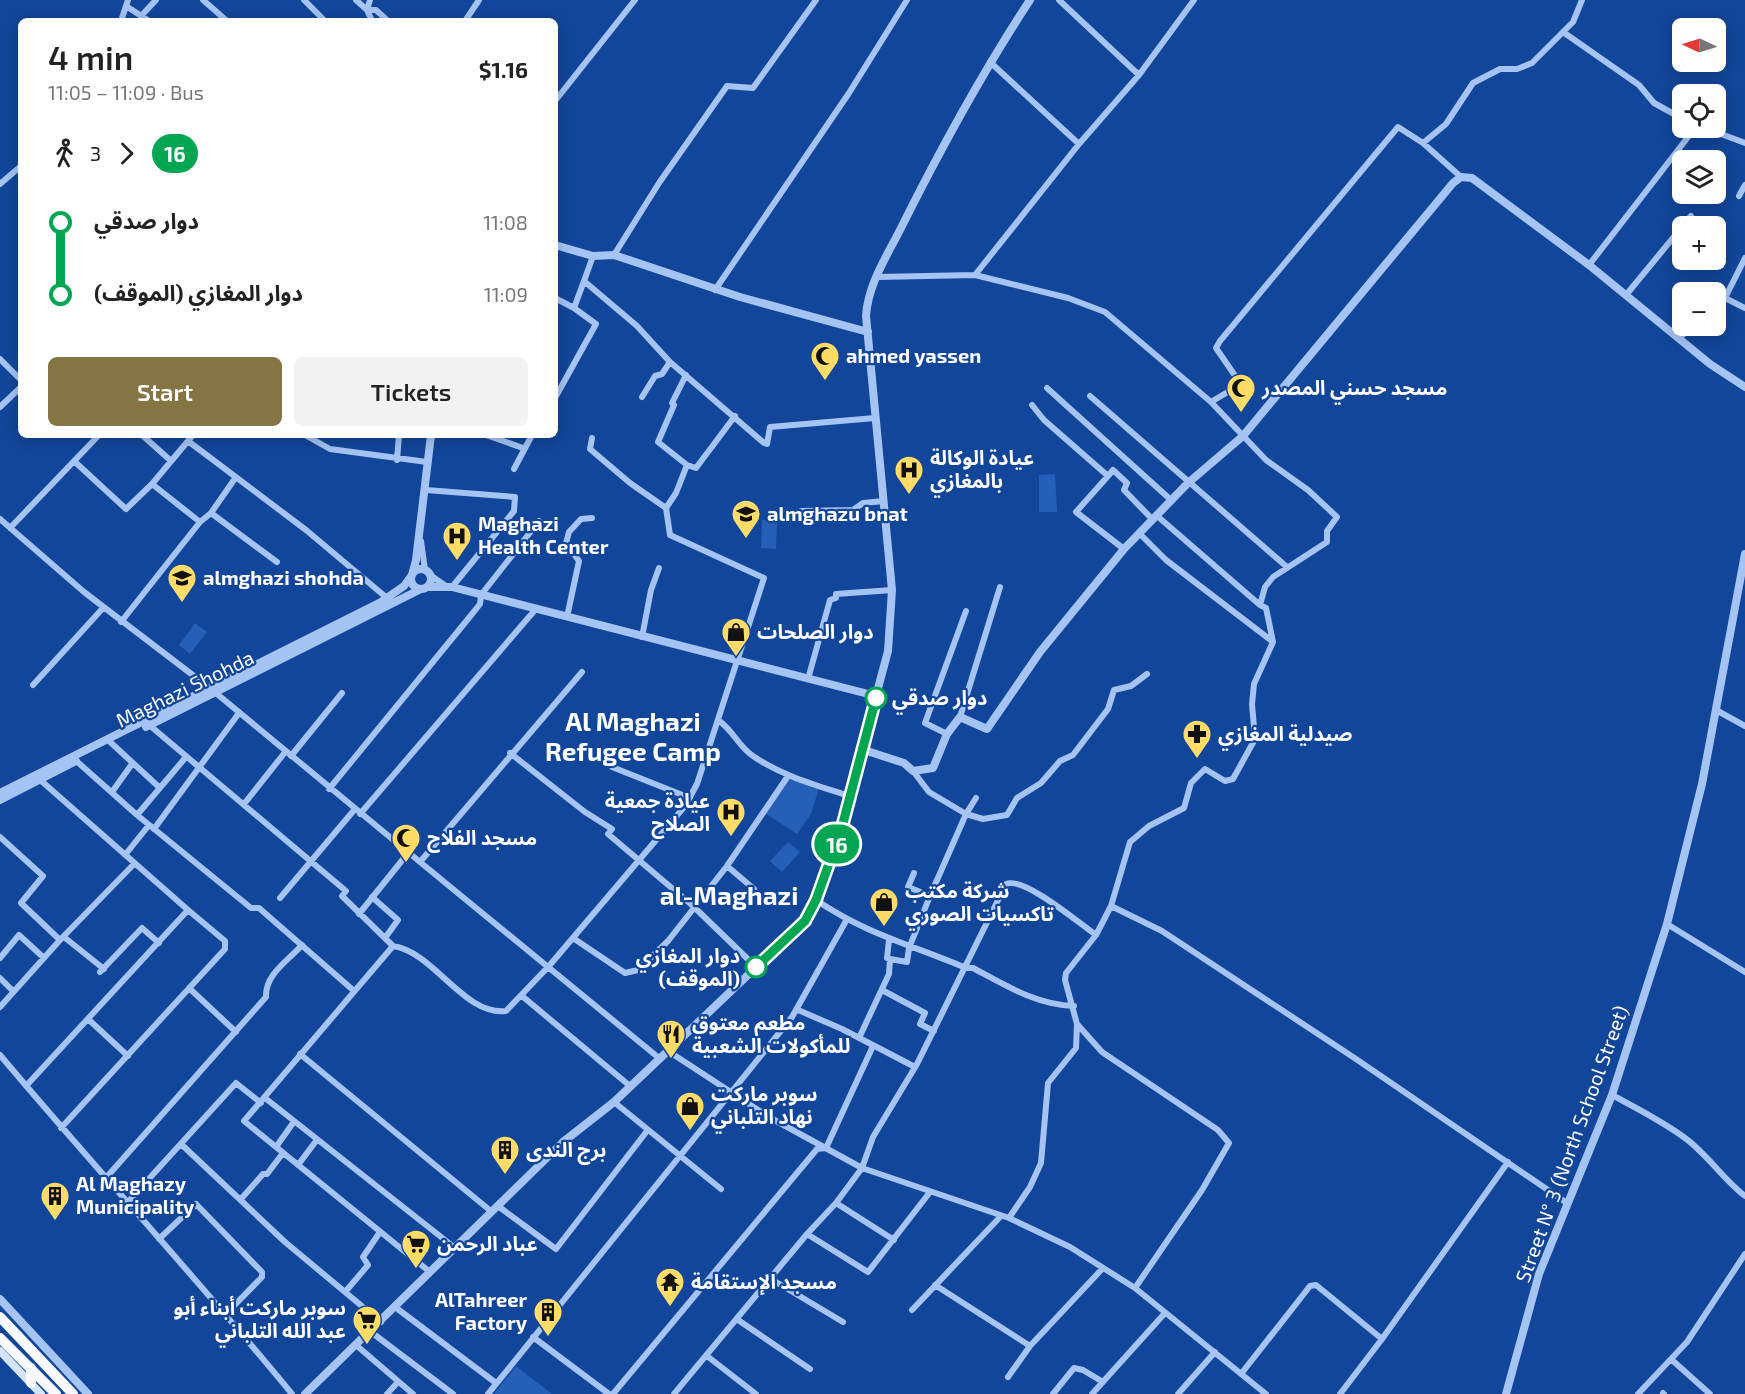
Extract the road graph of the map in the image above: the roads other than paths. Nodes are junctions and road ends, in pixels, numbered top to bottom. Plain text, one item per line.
1 (156, 0) edge
2 (203, 0) edge
3 (304, 0) edge
4 (356, 0) edge
5 (370, 0) edge
6 (479, 0) edge
7 (635, 0) edge
8 (816, 0) edge
9 (907, 0) edge
10 (1030, 0) edge
11 (1059, 0) edge
12 (1194, 0) edge
13 (1582, 0) edge
14 (127, 3) edge
15 (367, 10) junction
16 (142, 15) junction
17 (122, 18) edge
18 (146, 18) edge
19 (223, 18) edge
20 (322, 18) edge
21 (371, 18) edge
22 (384, 18) edge
23 (467, 18) edge
24 (1563, 32) junction
25 (990, 62) junction
26 (1139, 75) junction
27 (558, 97) edge
28 (1672, 113) edge
29 (1726, 136) edge
30 (1687, 138) edge
31 (1423, 143) junction
32 (1745, 143) edge
33 (1079, 144) junction
34 (18, 169) edge
35 (1461, 177) junction
36 (0, 184) edge
37 (1745, 185) edge
38 (1739, 196) dead end
39 (1672, 239) edge
40 (558, 246) edge
41 (614, 255) junction
42 (593, 256) junction
43 (1745, 258) edge
44 (1589, 265) junction
45 (975, 275) junction
46 (876, 277) junction
47 (584, 281) junction
48 (715, 290) junction
49 (1626, 295) junction
50 (1726, 296) edge
51 (1726, 299) edge
52 (558, 300) edge
53 (574, 308) junction
54 (1745, 309) edge
55 (868, 332) junction
56 (1682, 336) edge
57 (1679, 338) junction
58 (0, 359) edge
59 (670, 362) junction
60 (686, 375) junction
61 (18, 377) edge
62 (1745, 387) edge
63 (1047, 388) dead end
64 (18, 390) edge
65 (558, 393) edge
66 (1090, 396) dead end
67 (642, 397) dead end
68 (1211, 402) junction
69 (1032, 405) dead end
70 (0, 407) edge
71 (735, 416) junction
72 (875, 418) junction
73 (1243, 436) junction
74 (96, 438) edge
75 (145, 438) edge
76 (191, 438) edge
77 (310, 438) edge
78 (399, 438) edge
79 (431, 438) edge
80 (496, 438) edge
81 (529, 438) edge
82 (592, 438) dead end
83 (524, 447) junction
84 (170, 460) junction
85 (397, 460) junction
86 (74, 461) junction
87 (427, 462) junction
88 (687, 465) junction
89 (514, 469) dead end
90 (1108, 476) junction
91 (236, 477) junction
92 (1188, 483) junction
93 (152, 484) junction
94 (426, 490) junction
95 (1171, 500) junction
96 (884, 501) junction
97 (666, 508) junction
98 (801, 511) dead end
99 (211, 513) junction
100 (1154, 517) junction
101 (592, 518) dead end
102 (0, 519) edge
103 (539, 521) dead end
104 (200, 522) junction
105 (10, 528) junction
106 (1139, 533) junction
107 (420, 540) junction
108 (1124, 549) junction
109 (1745, 554) edge
110 (277, 562) dead end
111 (1287, 567) junction
112 (659, 568) dead end
113 (428, 573) junction
114 (412, 575) junction
115 (449, 586) junction
116 (1000, 587) dead end
117 (424, 588) junction
118 (892, 590) junction
119 (481, 595) junction
120 (384, 603) junction
121 (1260, 605) junction
122 (103, 608) junction
123 (535, 610) junction
124 (966, 611) dead end
125 (567, 617) junction
126 (121, 622) junction
127 (642, 637) junction
128 (1273, 642) junction
129 (738, 660) junction
130 (582, 672) dead end
131 (1147, 674) dead end
132 (808, 679) junction
133 (33, 685) dead end
134 (214, 691) junction
135 (342, 693) dead end
136 (876, 696) junction
137 (1716, 710) junction
138 (239, 713) junction
139 (960, 717) junction
140 (718, 720) junction
141 (148, 723) junction
142 (1745, 726) edge
143 (948, 734) junction
144 (110, 742) junction
145 (861, 749) junction
146 (286, 752) junction
147 (510, 753) junction
148 (291, 756) junction
149 (186, 757) junction
150 (75, 759) junction
151 (132, 764) junction
152 (198, 767) junction
153 (612, 767) dead end
154 (913, 771) junction
155 (788, 776) junction
156 (38, 777) junction
157 (160, 788) junction
158 (329, 789) junction
159 (112, 792) junction
160 (0, 793) edge
161 (849, 796) junction
162 (690, 798) junction
163 (976, 798) dead end
164 (0, 800) edge
165 (244, 804) junction
166 (357, 811) junction
167 (966, 814) junction
168 (137, 815) junction
169 (152, 827) junction
170 (0, 837) edge
171 (408, 853) junction
172 (125, 855) junction
173 (639, 859) junction
174 (311, 862) junction
175 (420, 862) junction
176 (134, 864) junction
177 (727, 866) junction
178 (914, 873) dead end
179 (754, 889) dead end
180 (930, 896) junction
181 (372, 897) junction
182 (280, 898) dead end
183 (816, 900) junction
184 (693, 906) junction
185 (1111, 906) junction
186 (188, 910) junction
187 (359, 914) junction
188 (846, 921) junction
189 (1667, 924) junction
190 (1096, 935) junction
191 (62, 938) junction
192 (385, 938) junction
193 (573, 938) junction
194 (889, 940) junction
195 (159, 943) junction
196 (302, 945) junction
197 (393, 946) junction
198 (910, 946) junction
199 (0, 958) edge
200 (44, 958) junction
201 (890, 959) junction
202 (549, 966) junction
203 (756, 967) junction
204 (966, 968) junction
205 (1745, 972) edge
206 (0, 978) edge
207 (189, 988) junction
208 (353, 990) junction
209 (882, 990) junction
210 (14, 991) junction
211 (522, 996) junction
212 (1074, 1006) junction
213 (0, 1007) edge
214 (798, 1010) junction
215 (87, 1019) junction
216 (1077, 1024) junction
217 (934, 1031) junction
218 (236, 1032) junction
219 (859, 1038) junction
220 (873, 1046) junction
221 (668, 1051) junction
222 (300, 1054) junction
223 (0, 1055) edge
224 (128, 1056) junction
225 (659, 1058) junction
226 (915, 1067) junction
227 (26, 1086) junction
228 (630, 1086) junction
229 (729, 1092) junction
230 (1612, 1095) junction
231 (263, 1101) junction
232 (614, 1102) junction
233 (293, 1123) junction
234 (61, 1128) junction
235 (647, 1131) junction
236 (316, 1141) junction
237 (181, 1143) junction
238 (276, 1147) junction
239 (825, 1148) junction
240 (283, 1153) junction
241 (679, 1156) junction
242 (1508, 1162) junction
243 (298, 1165) junction
244 (862, 1168) junction
245 (105, 1179) junction
246 (721, 1189) dead end
247 (930, 1192) junction
248 (1745, 1196) edge
249 (241, 1199) junction
250 (128, 1203) junction
251 (836, 1203) junction
252 (1567, 1203) junction
253 (495, 1209) junction
254 (1000, 1216) junction
255 (1009, 1218) junction
256 (380, 1232) junction
257 (807, 1234) junction
258 (159, 1239) junction
259 (894, 1240) junction
260 (455, 1248) junction
261 (1745, 1254) edge
262 (1103, 1268) junction
263 (430, 1272) junction
264 (771, 1279) junction
265 (935, 1285) junction
266 (1135, 1288) junction
267 (346, 1292) junction
268 (0, 1299) edge
269 (395, 1307) junction
270 (912, 1310) dead end
271 (1165, 1313) junction
272 (226, 1314) junction
273 (0, 1317) edge
274 (738, 1320) junction
275 (381, 1322) junction
276 (843, 1322) dead end
277 (371, 1332) junction
278 (533, 1337) junction
279 (0, 1338) edge
280 (1382, 1340) junction
281 (356, 1346) junction
282 (1030, 1346) junction
283 (0, 1351) edge
284 (1215, 1352) junction
285 (707, 1356) junction
286 (1672, 1360) junction
287 (31, 1368) junction
288 (810, 1369) dead end
289 (1241, 1374) junction
290 (1008, 1377) dead end
291 (1103, 1382) junction
292 (31, 1383) junction
293 (398, 1383) junction
294 (496, 1383) junction
295 (41, 1394) edge
296 (56, 1394) edge
297 (73, 1394) edge
298 (88, 1394) edge
299 (292, 1394) edge
300 (306, 1394) edge
301 (387, 1394) edge
302 (412, 1394) edge
303 (453, 1394) edge
304 (488, 1394) edge
305 (611, 1394) edge
306 (674, 1394) edge
307 (756, 1394) edge
308 (1053, 1394) edge
309 (1092, 1394) edge
310 (1178, 1394) edge
311 (1266, 1394) edge
312 (1340, 1394) edge
313 (1506, 1394) edge
314 (1638, 1394) edge
315 (1710, 1394) edge

1 - 16 street
2 - 19 street
3 - 20 street
4 - 15 street
5 - 15 street
6 - 23 street
7 - 27 street
8 - 41 street
9 - 48 street
10 - 25 street
11 - 26 street
12 - 26 street
13 - 24 street
14 - 16 street
14 - 17 street
15 - 21 street
15 - 22 street
16 - 18 street
24 - 28 street
24 - 31 street
25 - 33 street
25 - 46 street
26 - 33 street
29 - 32 street
30 - 44 street
31 - 35 street
31 - 68 street
33 - 45 street
34 - 36 street
35 - 44 street
35 - 73 street
37 - 38 street
39 - 49 street
40 - 42 street
41 - 42 street
41 - 48 street
42 - 47 street
43 - 50 street
44 - 49 street
45 - 46 street
45 - 68 street
46 - 55 street
47 - 53 street
47 - 59 street
48 - 55 street
49 - 57 street
51 - 54 street
52 - 53 street
53 - 65 street
55 - 72 street
56 - 57 street
57 - 62 street
58 - 61 street
59 - 60 street
59 - 67 street
60 - 71 street
60 - 88 street
63 - 95 street
64 - 70 street
66 - 92 street
68 - 73 street
69 - 90 street
71 - 72 street
71 - 88 street
72 - 96 street
73 - 92 street
73 - 111 street
74 - 86 street
75 - 84 street
76 - 84 street
76 - 91 street
77 - 85 street
78 - 85 street
79 - 87 street
80 - 83 street
81 - 83 street
82 - 97 street
83 - 89 street
84 - 93 street
85 - 87 street
86 - 93 street
86 - 105 street
87 - 94 street
88 - 97 street
90 - 100 street
90 - 108 street
91 - 99 street
91 - 120 street
92 - 95 street
92 - 111 street
93 - 104 street
94 - 107 street
94 - 115 street
95 - 100 street
96 - 98 street
96 - 118 street
97 - 129 street
99 - 104 street
99 - 110 street
100 - 106 street
100 - 121 street
101 - 125 street
102 - 105 street
103 - 119 street
104 - 126 street
105 - 122 street
106 - 108 street
106 - 128 street
107 - 113 street
107 - 114 street
108 - 139 street
109 - 137 street, Street N° 3 (North School Street)
111 - 121 street
112 - 127 street
113 - 114 street
113 - 115 street
113 - 117 street
114 - 117 street
114 - 120 street
115 - 117 street
115 - 119 street
116 - 139 street
117 - 120 street
118 - 132 street
118 - 136 street
119 - 123 street
119 - 158 street
120 - 134 street, Maghazi Shohda
121 - 128 street
122 - 126 street
122 - 133 street
123 - 125 street
123 - 166 street
124 - 143 street
125 - 127 street
126 - 134 street
127 - 129 street
128 - 185 street
129 - 132 street
129 - 140 street
130 - 147 street
131 - 167 street
132 - 136 street
134 - 138 street
134 - 141 street, Maghazi Shohda
135 - 148 street
136 - 145 street
137 - 142 street
137 - 189 street, Street N° 3 (North School Street)
138 - 146 street
138 - 152 street
139 - 143 street
140 - 155 street
140 - 162 street
141 - 144 street, Maghazi Shohda
141 - 149 street
143 - 154 street
144 - 150 street, Maghazi Shohda
144 - 151 street
145 - 154 street
145 - 161 street
146 - 148 street
146 - 165 street
147 - 173 street
147 - 175 street
148 - 158 street
149 - 152 street
149 - 157 street
150 - 156 street, Maghazi Shohda
150 - 159 street
151 - 157 street
151 - 159 street
152 - 165 street
152 - 169 street
153 - 162 street
154 - 167 street
155 - 161 street
155 - 177 street
156 - 160 street, Maghazi Shohda
156 - 164 street, Maghazi Shohda
156 - 172 street
157 - 168 street
158 - 166 street
159 - 168 street
161 - 183 street
162 - 173 street
163 - 167 street
165 - 174 street
166 - 171 street
166 - 174 street
167 - 180 street
168 - 169 street
169 - 172 street
169 - 196 street
170 - 191 street
171 - 175 street
171 - 181 street
172 - 176 street
173 - 184 street
173 - 193 street
174 - 182 street
174 - 187 street
175 - 202 street
176 - 186 street
176 - 191 street
177 - 179 street
177 - 184 street
178 - 180 street
180 - 198 street
181 - 187 street
181 - 192 street
183 - 188 street
183 - 203 street
184 - 193 street
184 - 203 street
185 - 190 street
185 - 242 street
186 - 195 street
186 - 207 street
187 - 192 street
188 - 194 street
188 - 214 street
189 - 205 street
189 - 230 street, Street N° 3 (North School Street)
190 - 204 street
190 - 212 street
191 - 195 street
191 - 200 street
192 - 197 street
193 - 202 street
194 - 198 street
194 - 201 street
195 - 215 street
196 - 208 street
196 - 218 street
197 - 208 street
197 - 211 street
198 - 201 street
198 - 204 street
199 - 200 street
200 - 210 street
201 - 209 street
202 - 211 street
202 - 225 street
203 - 221 street
204 - 212 street
204 - 217 street
206 - 210 street
207 - 218 street
207 - 224 street
208 - 222 street
209 - 217 street
209 - 219 street
210 - 213 street
211 - 228 street
212 - 216 street
214 - 219 street
214 - 229 street
215 - 224 street
215 - 227 street
216 - 255 street
216 - 266 street
217 - 226 street
218 - 245 street
219 - 220 street
220 - 226 street
220 - 239 street
221 - 225 street
221 - 229 street
222 - 231 street
222 - 253 street
223 - 227 street
224 - 234 street
225 - 228 street
226 - 244 street
227 - 234 street
228 - 232 street
229 - 239 street
229 - 241 street
230 - 248 street
230 - 252 street, Street N° 3 (North School Street)
231 - 233 street
231 - 237 street
231 - 238 street
232 - 235 street
232 - 253 street
233 - 236 street
233 - 238 street
234 - 245 street
235 - 241 street
235 - 253 street
236 - 243 street
236 - 260 street
237 - 249 street
237 - 250 street
238 - 240 street
239 - 244 street
239 - 305 street
240 - 243 street
240 - 249 street
241 - 246 street
241 - 278 street
242 - 252 street
242 - 280 street
243 - 256 street
244 - 247 street
244 - 251 street
245 - 250 street
247 - 254 street
247 - 259 street
249 - 267 street
250 - 258 street
251 - 257 street
251 - 259 street
252 - 313 street, Street N° 3 (North School Street)
253 - 260 street
254 - 255 street
254 - 265 street
255 - 262 street
256 - 263 street
256 - 267 street
257 - 259 street
257 - 264 street
258 - 272 street
258 - 272 street
260 - 263 street
261 - 286 street
262 - 266 street
262 - 282 street
263 - 269 street
264 - 274 street
264 - 276 street
265 - 270 street
265 - 282 street
266 - 271 street
267 - 275 street
268 - 298 street
269 - 275 street
269 - 294 street
271 - 284 street
271 - 291 street
272 - 299 street
273 - 297 highway
274 - 285 street
274 - 288 street
275 - 277 street
277 - 281 street
277 - 303 street
278 - 294 street
278 - 305 street
279 - 287 highway
280 - 289 street
280 - 312 street
281 - 293 street
281 - 300 street
282 - 290 street
283 - 292 main road
284 - 289 street
284 - 310 street
285 - 306 street
285 - 307 street
286 - 314 street
286 - 315 street
287 - 292 highway
287 - 296 highway
289 - 311 street
291 - 308 street
291 - 309 street
292 - 295 main road
293 - 301 street
293 - 302 street
294 - 304 street

